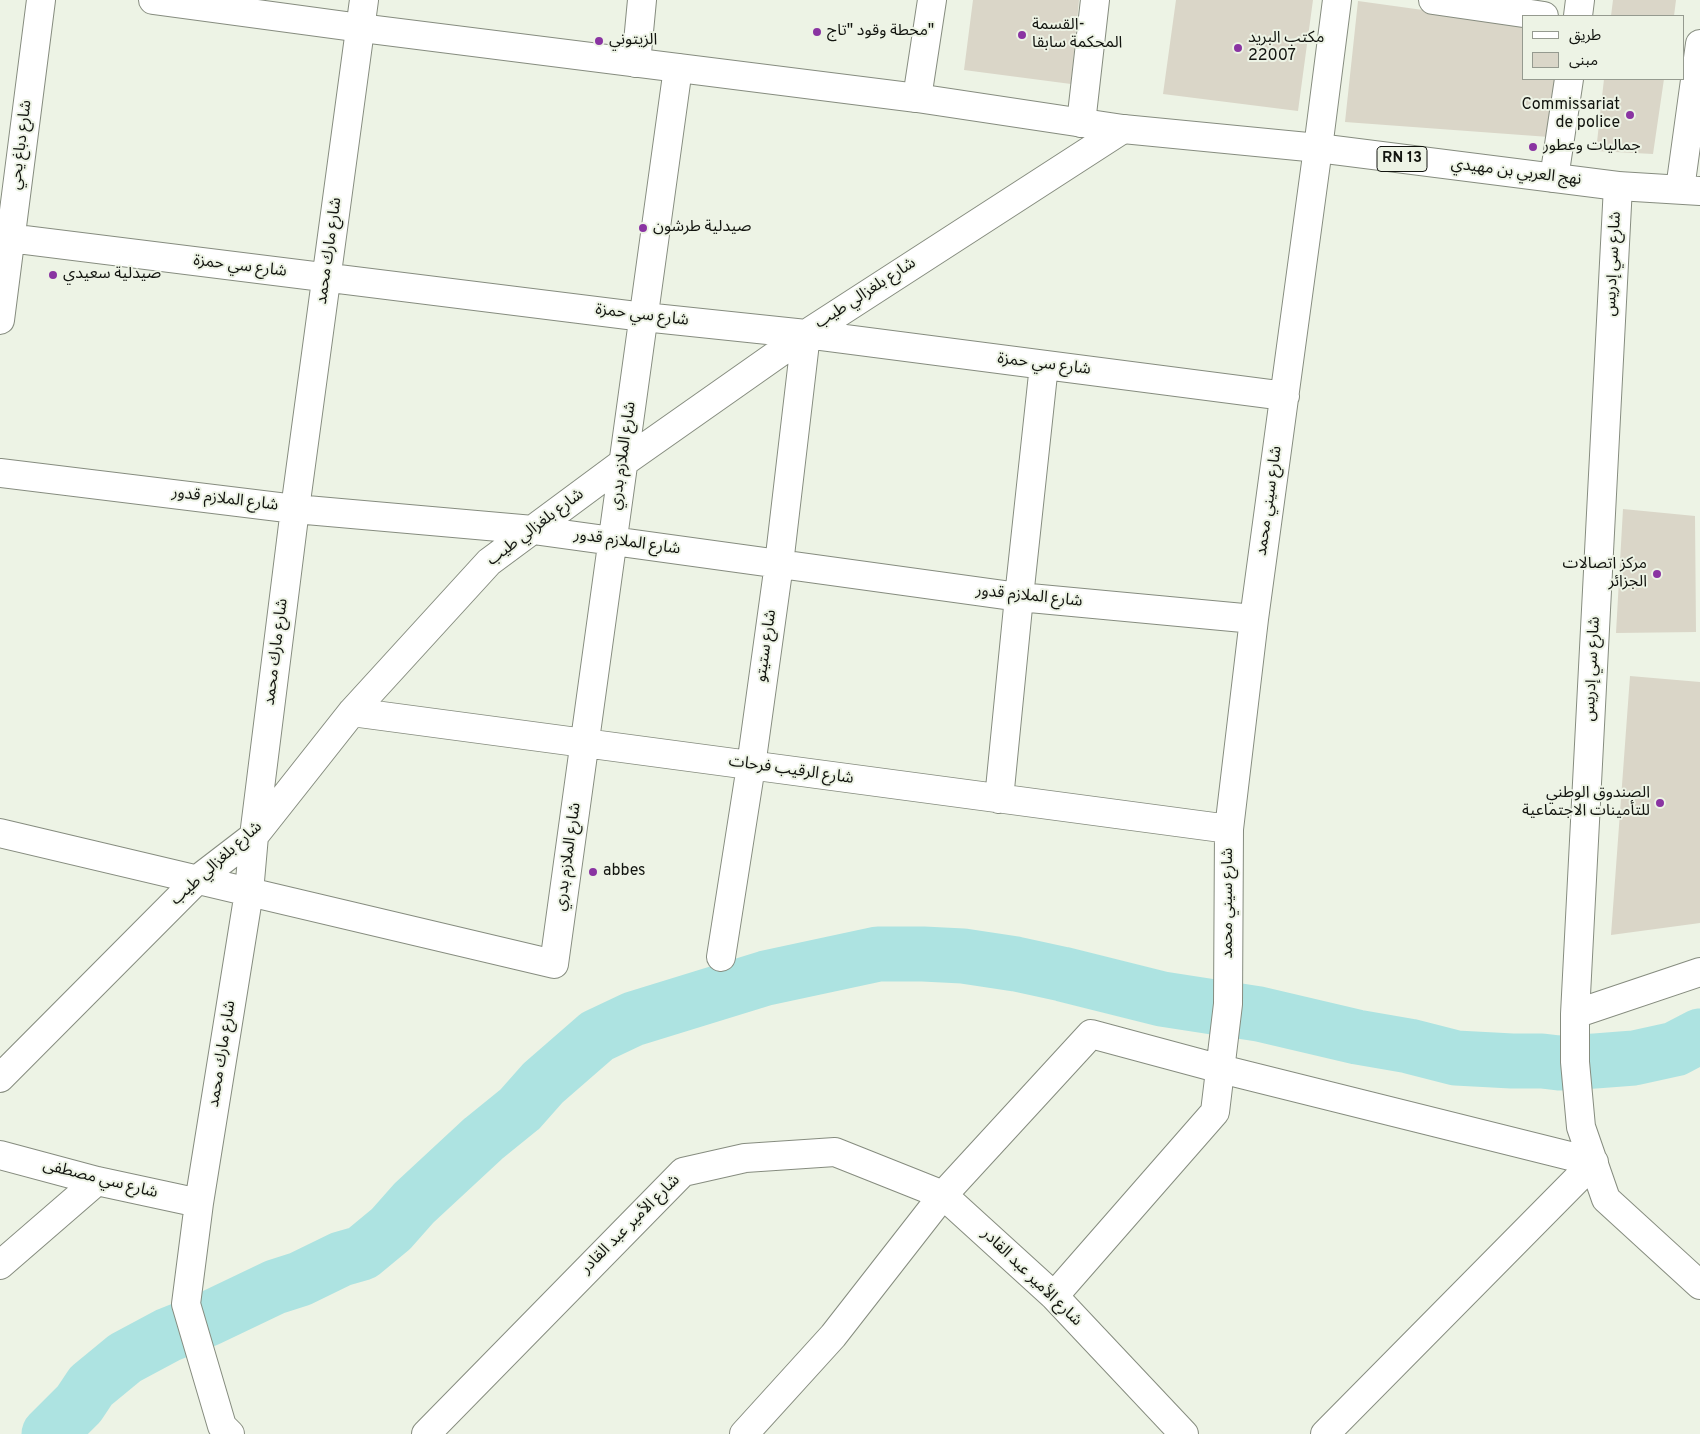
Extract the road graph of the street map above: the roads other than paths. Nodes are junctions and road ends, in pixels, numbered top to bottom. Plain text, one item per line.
1 (40, 0) edge
2 (153, 0) edge
3 (364, 0) edge
4 (642, 0) edge
5 (932, 0) edge
6 (1095, 0) edge
7 (1337, 0) edge
8 (1433, 0) edge
9 (1580, 0) edge
10 (1537, 15) edge
11 (1578, 15) edge
12 (361, 28) junction
13 (1700, 44) edge
14 (636, 63) junction
15 (678, 68) junction
16 (1569, 80) edge
17 (917, 98) junction
18 (1081, 122) junction
19 (1123, 129) junction
20 (1318, 148) junction
21 (1554, 178) junction
22 (1618, 186) junction
23 (1690, 190) edge
24 (5, 238) edge
25 (327, 277) junction
26 (644, 317) junction
27 (0, 320) edge
28 (806, 334) junction
29 (1044, 365) junction
30 (1284, 396) junction
31 (624, 462) junction
32 (0, 473) edge
33 (295, 509) junction
34 (533, 530) junction
35 (612, 541) junction
36 (779, 564) junction
37 (1019, 597) junction
38 (1254, 619) junction
39 (352, 712) junction
40 (584, 744) junction
41 (751, 766) junction
42 (999, 798) junction
43 (1229, 829) junction
44 (0, 833) edge
45 (254, 836) junction
46 (198, 879) junction
47 (249, 892) junction
48 (721, 957) dead end
49 (1700, 972) edge
50 (1574, 1014) junction
51 (1220, 1070) junction
52 (0, 1078) edge
53 (0, 1155) edge
54 (1594, 1162) junction
55 (97, 1180) junction
56 (943, 1195) junction
57 (199, 1203) junction
58 (0, 1265) edge
59 (1700, 1285) edge
60 (1054, 1296) junction
61 (230, 1434) edge
62 (426, 1434) edge
63 (744, 1434) edge
64 (1184, 1434) edge
65 (1325, 1434) edge

1 - 24 street, شارع دباغ يحي
2 - 12 street, RN 13
3 - 12 street, شارع مارك محمد
4 - 14 street
5 - 17 street
6 - 18 street
7 - 20 street, شارع سيني محمد
8 - 10 street
9 - 11 street
12 - 14 street, RN 13
12 - 25 street, شارع مارك محمد
13 - 23 street
14 - 15 street, RN 13
15 - 17 street, RN 13
15 - 26 street, شارع الملازم بدري
16 - 21 street
17 - 18 street, RN 13
18 - 19 street, RN 13
19 - 20 street, نهج العربي بن مهيدي / RN 13
19 - 28 street, شارع بلغزالي طيب
20 - 21 street, نهج العربي بن مهيدي / RN 13
20 - 30 street, شارع سيني محمد
21 - 22 street, نهج العربي بن مهيدي / RN 13
22 - 23 street, نهج العربي بن مهيدي / RN 13
22 - 50 street, شارع سي إدريس
24 - 25 street, شارع سي حمزة
24 - 27 street, شارع دباغ يحي
25 - 26 street, شارع سي حمزة
25 - 33 street, شارع مارك محمد
26 - 28 street, شارع سي حمزة
26 - 31 street, شارع الملازم بدري
28 - 29 street, شارع سي حمزة
28 - 31 street, شارع بلغزالي طيب
28 - 36 street, شارع ستيتو
29 - 30 street, شارع سي حمزة
29 - 37 street
30 - 38 street, شارع سيني محمد
31 - 34 street, شارع بلغزالي طيب
31 - 35 street, شارع الملازم بدري
32 - 33 street, شارع الملازم قدور
33 - 34 street, شارع الملازم قدور
33 - 45 street, شارع مارك محمد
34 - 35 street, شارع الملازم قدور
34 - 39 street, شارع بلغزالي طيب
35 - 36 street, شارع الملازم قدور
35 - 40 street, شارع الملازم بدري
36 - 37 street, شارع الملازم قدور
36 - 41 street, شارع ستيتو
37 - 38 street, شارع الملازم قدور
37 - 42 street
38 - 43 street, شارع سيني محمد
39 - 40 street, شارع الرقيب فرحات
39 - 45 street, شارع بلغزالي طيب
40 - 41 street, شارع الرقيب فرحات
40 - 47 street, شارع الملازم بدري
41 - 42 street, شارع الرقيب فرحات
41 - 48 street, شارع ستيتو
42 - 43 street, شارع الرقيب فرحات
43 - 51 street, شارع سيني محمد
44 - 46 street
45 - 46 street, شارع بلغزالي طيب
45 - 47 street, شارع مارك محمد
46 - 47 street
46 - 52 street, شارع بلغزالي طيب
47 - 57 street, شارع مارك محمد
49 - 50 street
50 - 54 street, شارع سي إدريس
51 - 54 street
51 - 56 street
51 - 60 street, شارع سيني محمد
53 - 55 street, شارع سي مصطفى
54 - 59 street, شارع سي إدريس
54 - 65 street
55 - 57 street, شارع سي مصطفى
55 - 58 street
56 - 60 street, شارع الأمير عبد القادر
56 - 62 street, شارع الأمير عبد القادر
56 - 63 street
57 - 61 street, شارع مارك محمد
60 - 64 street, شارع الأمير عبد القادر

